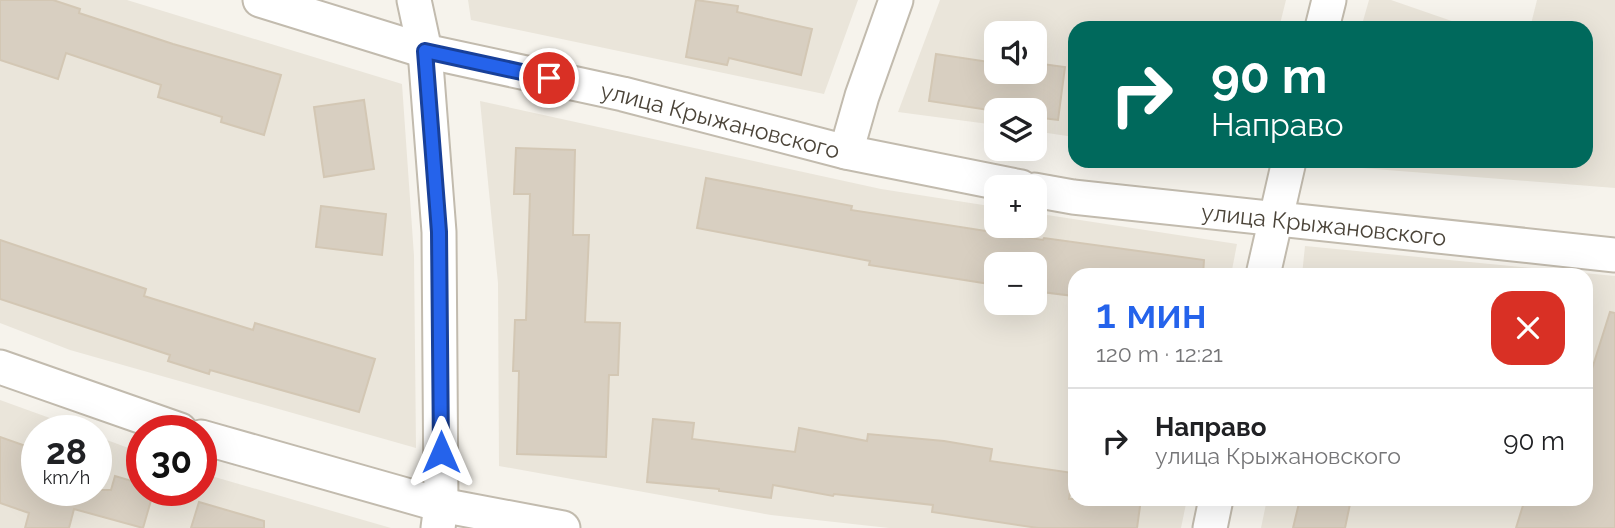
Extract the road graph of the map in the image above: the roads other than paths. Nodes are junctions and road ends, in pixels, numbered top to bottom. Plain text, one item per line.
1 (260, 0) edge
2 (414, 0) edge
3 (430, 0) edge
4 (895, 0) edge
5 (1329, 0) edge
6 (1324, 21) edge
7 (425, 51) junction
8 (846, 152) junction
9 (1287, 168) edge
10 (984, 180) edge
11 (1047, 192) edge
12 (1275, 219) junction
13 (1615, 255) edge
14 (1264, 268) edge
15 (0, 367) edge
16 (137, 415) edge
17 (217, 442) edge
18 (1215, 506) edge
19 (439, 517) edge
20 (563, 528) edge
21 (1210, 528) edge

1 - 7 street, улица Крыжановского
2 - 7 street
3 - 7 street
4 - 8 street
5 - 6 street
7 - 8 street, улица Крыжановского
7 - 19 street
8 - 10 street, улица Крыжановского
9 - 12 street
11 - 12 street, улица Крыжановского
12 - 13 street, улица Крыжановского
12 - 14 street
15 - 16 street
17 - 19 street
18 - 21 street
19 - 20 street

